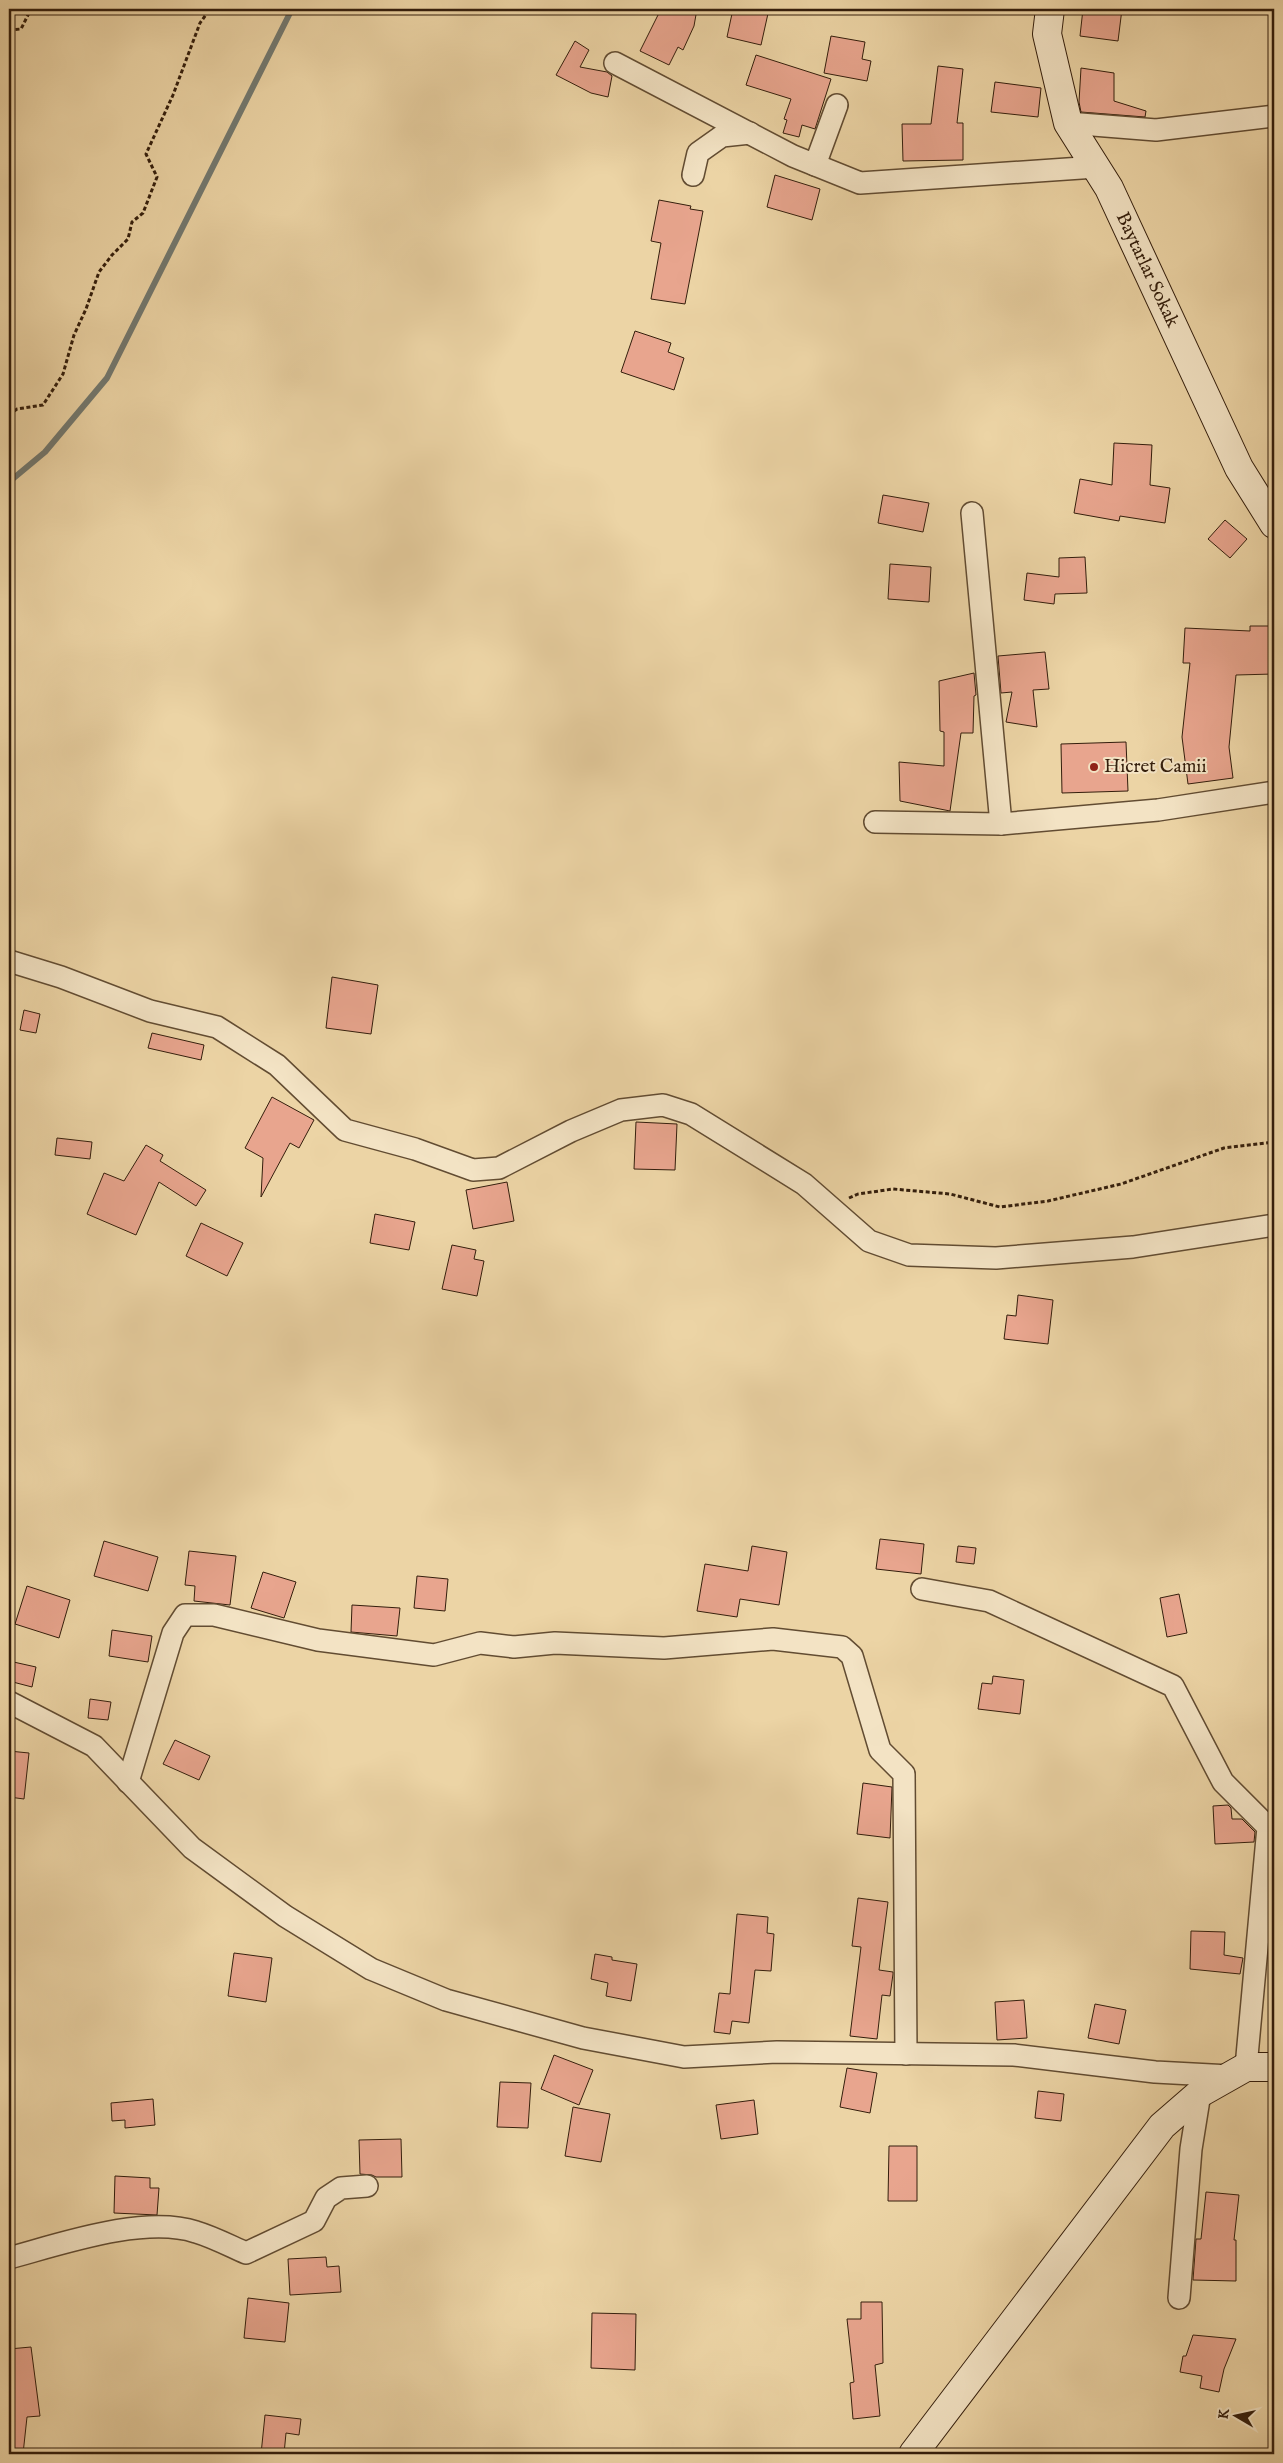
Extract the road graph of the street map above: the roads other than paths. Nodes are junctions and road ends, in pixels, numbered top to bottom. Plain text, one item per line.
1 (1050, 9) edge
2 (615, 63) dead end
3 (837, 105) dead end
4 (1274, 116) edge
5 (1068, 123) junction
6 (750, 133) junction
7 (815, 165) junction
8 (1096, 167) junction
9 (693, 175) dead end
10 (972, 513) dead end
11 (1274, 524) edge
12 (1274, 792) edge
13 (875, 822) dead end
14 (1001, 824) junction
15 (9, 961) edge
16 (1274, 1225) edge
17 (922, 1589) dead end
18 (9, 1702) edge
19 (128, 1782) junction
20 (906, 2054) junction
21 (1274, 2067) edge
22 (1238, 2072) junction
23 (1200, 2093) junction
24 (367, 2186) dead end
25 (9, 2258) edge
26 (1179, 2298) dead end
27 (913, 2454) edge

1 - 5 street, Baytarlar Sokak
2 - 6 street
3 - 7 street
4 - 5 street
5 - 8 street, Baytarlar Sokak
6 - 7 street
6 - 9 street
7 - 8 street
8 - 11 street, Baytarlar Sokak
10 - 14 street
12 - 14 street
13 - 14 street
15 - 16 street
17 - 22 street
18 - 19 street
19 - 20 street
19 - 20 street
20 - 22 street
21 - 22 street
22 - 23 street
23 - 26 street
23 - 27 street
24 - 25 street

